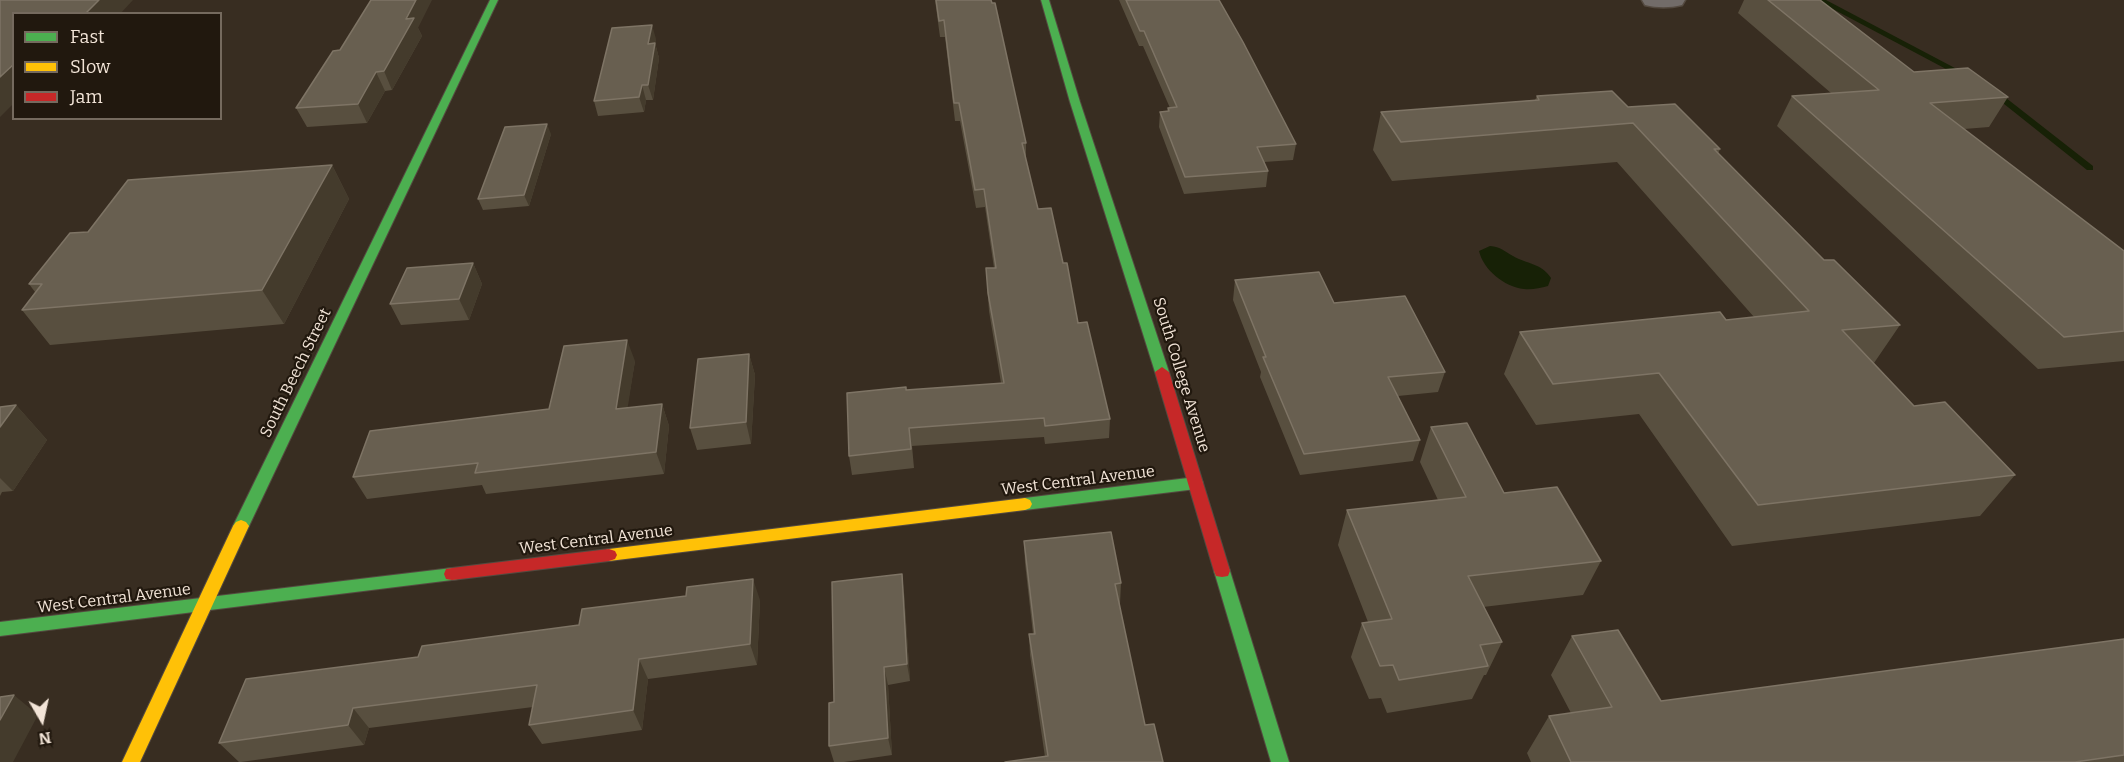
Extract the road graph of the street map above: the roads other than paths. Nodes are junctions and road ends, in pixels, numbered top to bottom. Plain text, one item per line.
1 (494, 0) edge
2 (1045, 0) edge
3 (1653, 0) edge
4 (1674, 0) edge
5 (1196, 483) junction
6 (203, 605) junction
7 (0, 629) edge
8 (131, 762) edge
9 (1280, 762) edge

1 - 6 street, South Beech Street
2 - 5 street, South College Avenue
3 - 4 street
5 - 6 street, West Central Avenue
5 - 9 street, South College Avenue
6 - 7 street, West Central Avenue
6 - 8 street, South Beech Street

